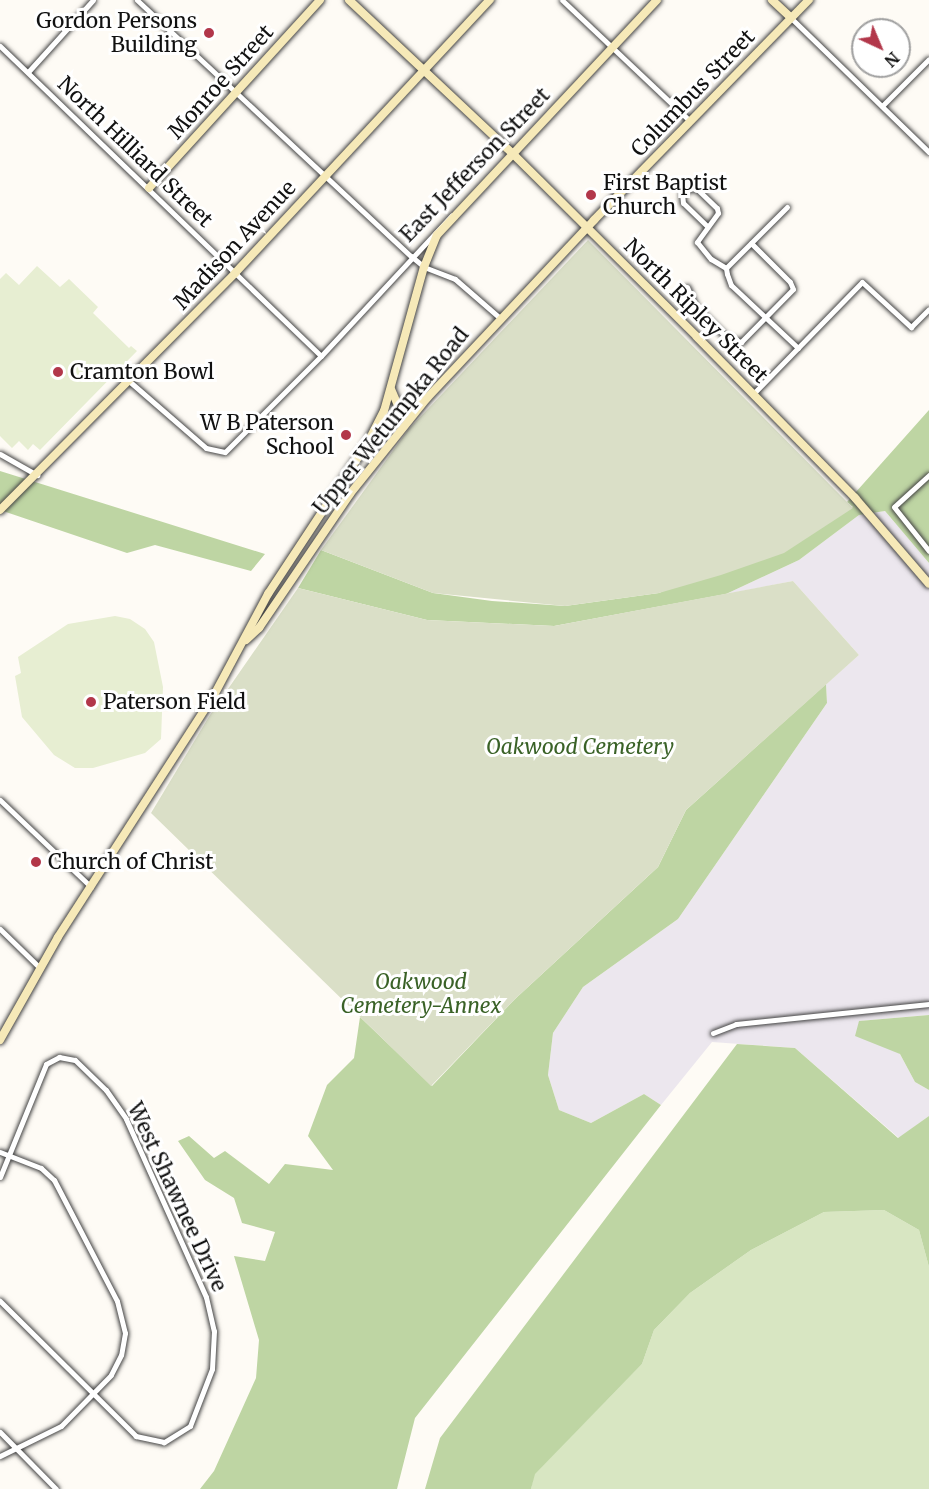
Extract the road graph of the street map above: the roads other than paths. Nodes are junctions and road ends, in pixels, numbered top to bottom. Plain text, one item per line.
1 (93, 0) edge
2 (137, 0) edge
3 (320, 0) edge
4 (349, 0) edge
5 (490, 0) edge
6 (562, 0) edge
7 (657, 0) edge
8 (772, 0) edge
9 (809, 0) edge
10 (791, 18) junction
11 (0, 46) edge
12 (612, 47) junction
13 (929, 59) edge
14 (424, 70) junction
15 (28, 72) junction
16 (236, 93) junction
17 (882, 106) junction
18 (690, 121) junction
19 (929, 152) edge
20 (513, 154) junction
21 (323, 177) junction
22 (149, 188) junction
23 (787, 207) dead end
24 (459, 209) junction
25 (707, 226) junction
26 (587, 227) junction
27 (751, 243) junction
28 (411, 256) junction
29 (553, 263) joint
30 (424, 267) junction
31 (726, 268) junction
32 (235, 273) junction
33 (687, 287) dead end
34 (929, 309) edge
35 (500, 318) junction
36 (766, 318) junction
37 (798, 348) junction
38 (321, 356) junction
39 (129, 381) junction
40 (391, 389) junction
41 (753, 394) junction
42 (427, 398) junction
43 (0, 454) edge
44 (37, 474) junction
45 (929, 475) edge
46 (0, 510) edge
47 (322, 513) junction
48 (332, 519) junction
49 (929, 551) edge
50 (929, 584) edge
51 (246, 640) junction
52 (0, 800) edge
53 (91, 887) junction
54 (0, 929) edge
55 (40, 968) junction
56 (929, 1004) edge
57 (3, 1026) edge
58 (713, 1033) dead end
59 (0, 1040) edge
60 (0, 1152) edge
61 (9, 1155) junction
62 (0, 1177) edge
63 (0, 1301) edge
64 (93, 1395) junction
65 (0, 1432) edge
66 (14, 1446) junction
67 (0, 1456) edge
68 (56, 1489) edge

1 - 15 street
2 - 16 street
3 - 16 main road, Monroe Street
4 - 14 main road, North Ripley Street
5 - 14 main road, Madison Avenue
6 - 12 street
7 - 12 main road, East Jefferson Street
8 - 10 main road
9 - 10 main road, Columbus Street
10 - 17 street
10 - 18 main road, Columbus Street
11 - 15 street, North Hilliard Street
12 - 18 street
12 - 20 main road, East Jefferson Street
13 - 17 street
14 - 20 main road, North Ripley Street
14 - 21 main road, Madison Avenue
15 - 22 street, North Hilliard Street
16 - 21 street
16 - 22 main road, Monroe Street
17 - 19 street
18 - 26 main road, Columbus Street
20 - 24 main road, East Jefferson Street
20 - 26 main road, North Ripley Street
21 - 28 street
21 - 32 main road, Madison Avenue
22 - 32 street, North Hilliard Street
23 - 27 street
24 - 28 street, East Jefferson Street
24 - 30 main road, Upper Wetumpka Road
25 - 25 street
25 - 31 street
26 - 29 main road, Columbus Street
26 - 41 main road, North Ripley Street
27 - 31 street
27 - 36 street
28 - 30 street
28 - 38 street, East Jefferson Street
29 - 35 main road, Upper Wetumpka Road
30 - 35 street
30 - 40 main road, Upper Wetumpka Road
31 - 36 street
32 - 38 street, North Hilliard Street
32 - 39 main road, Madison Avenue
33 - 36 street
34 - 37 street
35 - 42 main road, Upper Wetumpka Road
36 - 37 street
37 - 41 street
38 - 39 street, East Jefferson Street
39 - 44 main road, Madison Avenue
40 - 42 main road
40 - 47 main road, Upper Wetumpka Road
41 - 50 main road, North Ripley Street
42 - 48 main road, Upper Wetumpka Road
43 - 44 street
44 - 46 main road, Madison Avenue
45 - 49 street
47 - 48 main road
47 - 51 main road, Upper Wetumpka Road
48 - 51 main road, Upper Wetumpka Road
51 - 53 main road, Upper Wetumpka Road
52 - 53 street
53 - 55 main road, Upper Wetumpka Road
54 - 55 street
55 - 57 main road, Upper Wetumpka Road
56 - 58 street
57 - 59 main road, Upper Wetumpka Road
60 - 61 street
61 - 62 street
61 - 64 street
61 - 64 street, West Shawnee Drive
63 - 64 street
64 - 66 street
65 - 66 street
66 - 67 street
66 - 68 street

